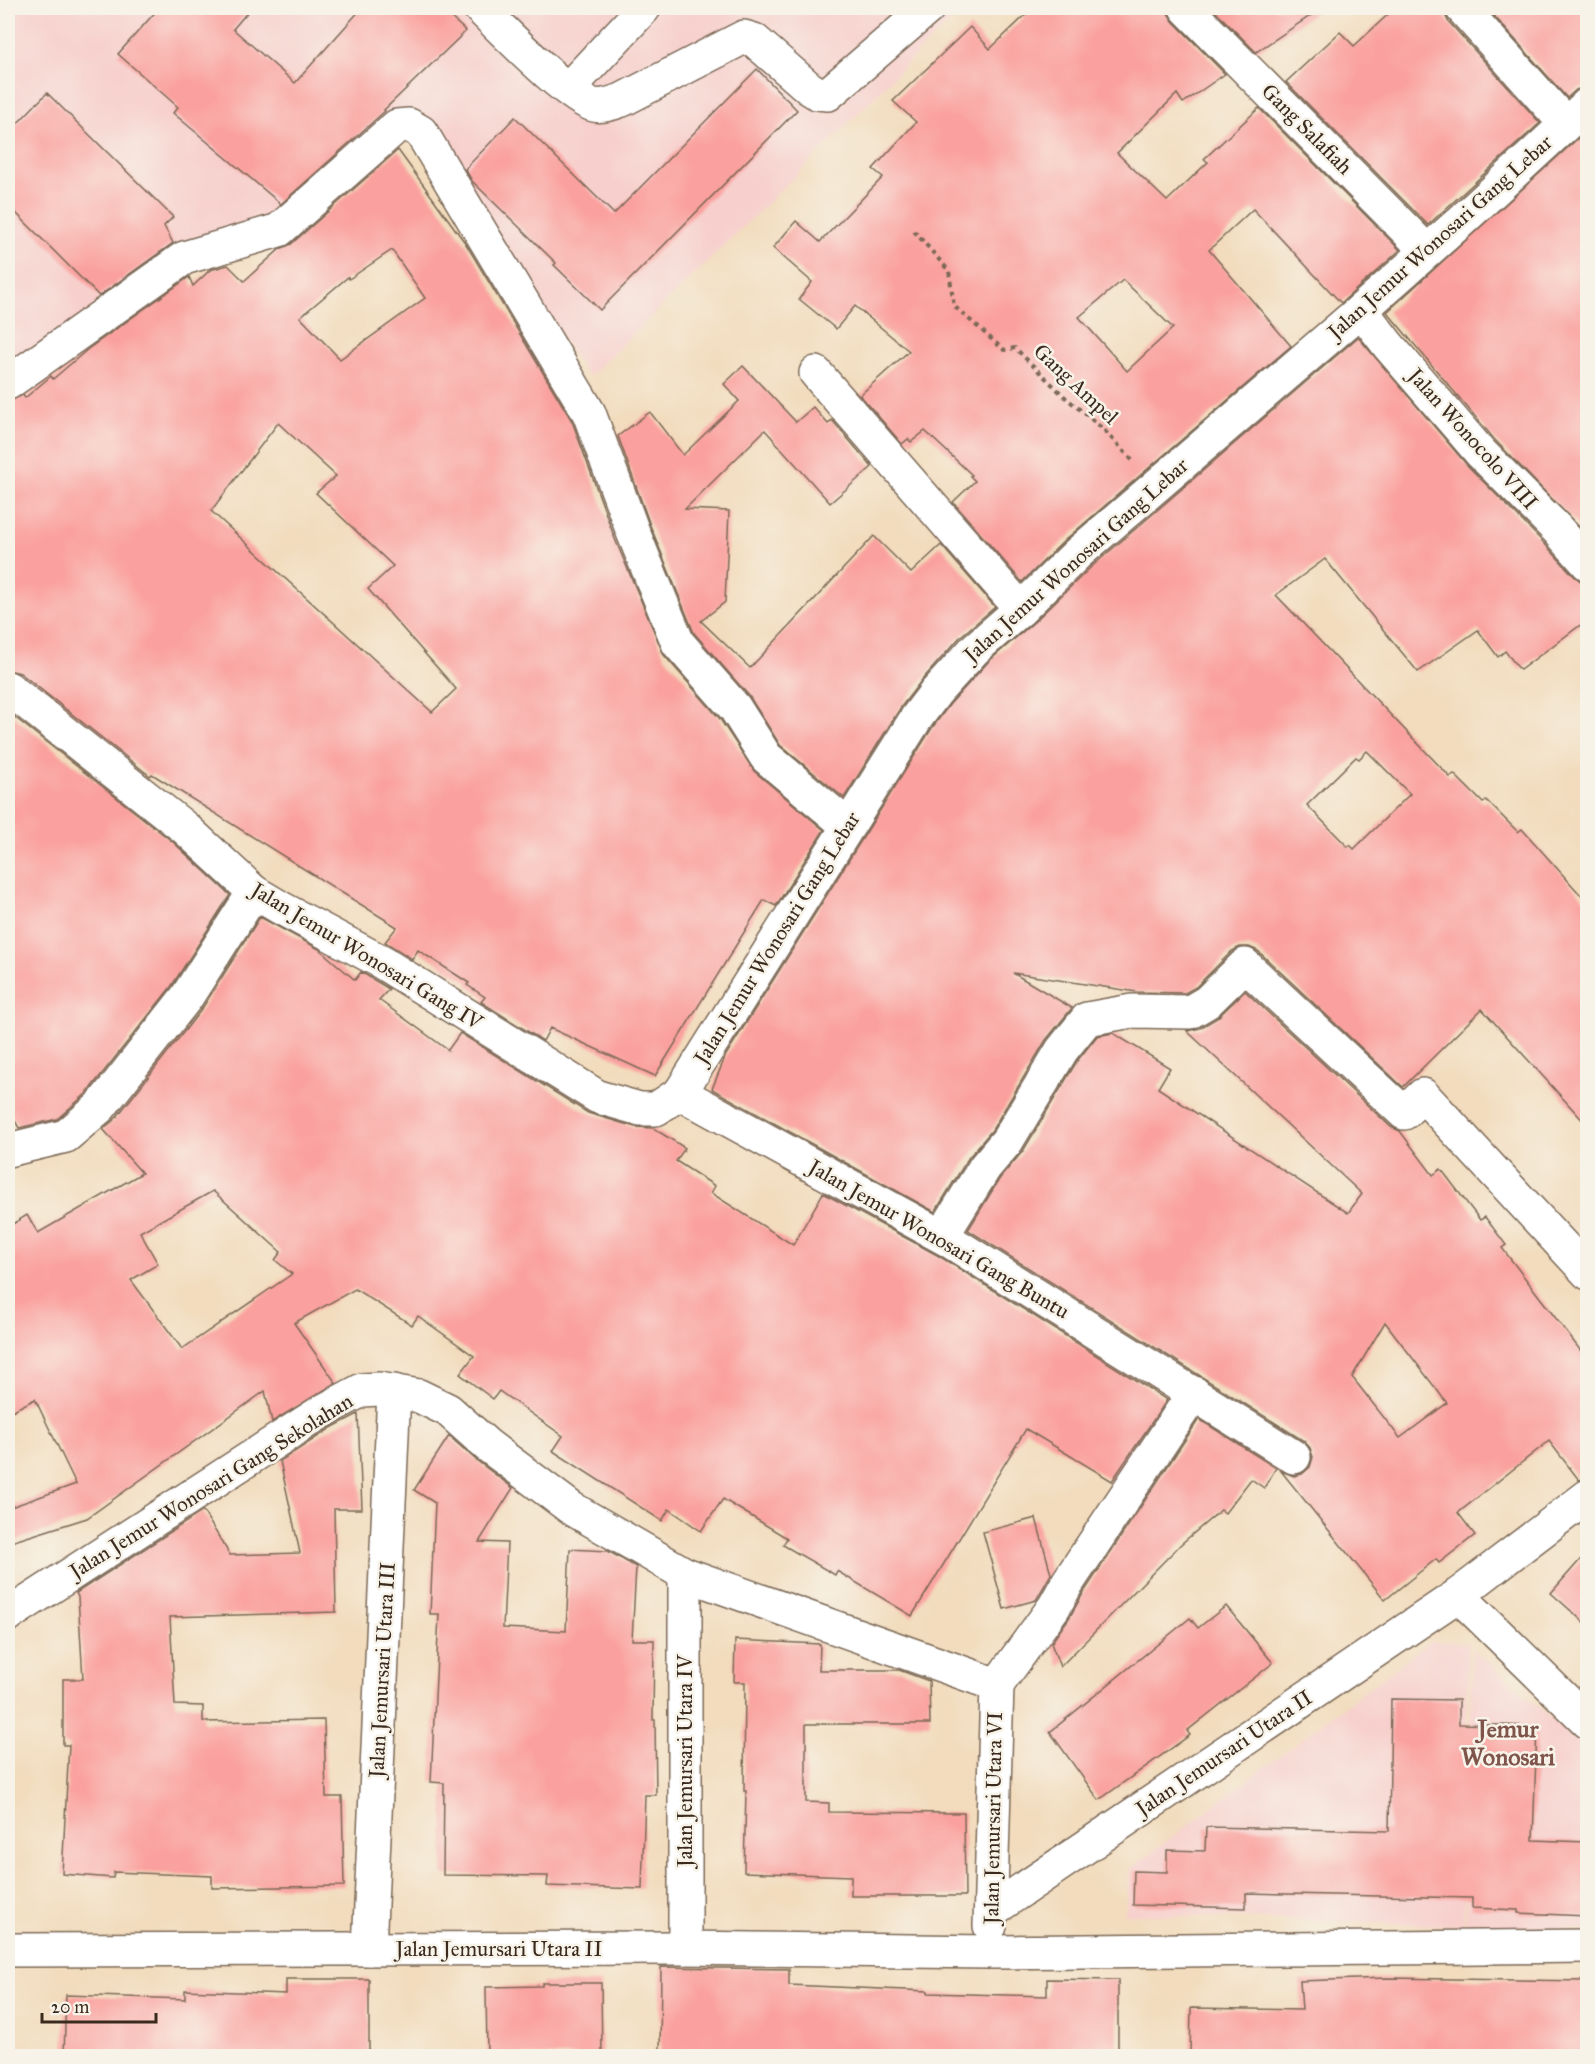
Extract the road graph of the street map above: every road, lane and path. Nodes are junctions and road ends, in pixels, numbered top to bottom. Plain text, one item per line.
1 (480, 8) edge
2 (644, 8) edge
3 (928, 8) edge
4 (1186, 8) edge
5 (1462, 8) edge
6 (568, 89) junction
7 (1576, 114) edge
8 (914, 231) dead end
9 (1427, 251) junction
10 (1361, 310) junction
11 (816, 373) dead end
12 (8, 383) edge
13 (1157, 485) junction
14 (1587, 564) edge
15 (1021, 609) junction
16 (8, 688) edge
17 (848, 826) junction
18 (254, 892) junction
19 (680, 1093) junction
20 (598, 1097) joint
21 (8, 1150) edge
22 (942, 1236) junction
23 (1587, 1273) edge
24 (394, 1391) junction
25 (1194, 1393) junction
26 (1294, 1458) dead end
27 (1587, 1496) edge
28 (685, 1574) junction
29 (1458, 1595) junction
30 (8, 1615) edge
31 (997, 1685) junction
32 (1587, 1722) edge
33 (991, 1911) junction
34 (1587, 1946) edge
35 (685, 1948) junction
36 (369, 1949) junction
37 (8, 1950) edge
38 (990, 1952) junction

1 - 6 street
2 - 6 street
3 - 6 street
4 - 9 street, Gang Salafiah
5 - 7 street
7 - 9 street, Jalan Jemur Wonosari Gang Lebar
8 - 13 path, Gang Ampel
9 - 10 street, Jalan Jemur Wonosari Gang Lebar
10 - 13 street, Jalan Jemur Wonosari Gang Lebar
10 - 14 street, Jalan Wonocolo VIII
11 - 15 street
12 - 17 street
13 - 15 street, Jalan Jemur Wonosari Gang Lebar
15 - 17 street, Jalan Jemur Wonosari Gang Lebar
16 - 18 street, Jalan Jemur Wonosari Gang IV
17 - 19 street, Jalan Jemur Wonosari Gang Lebar
18 - 20 street, Jalan Jemur Wonosari Gang IV
18 - 21 street
19 - 20 street, Jalan Jemur Wonosari Gang Lebar
19 - 22 street, Jalan Jemur Wonosari Gang Buntu
22 - 23 street
22 - 25 street, Jalan Jemur Wonosari Gang Buntu
24 - 28 street, Jalan Jemur Wonosari Gang Sekolahan
24 - 30 street, Jalan Jemur Wonosari Gang Sekolahan
24 - 36 street, Jalan Jemursari Utara III
25 - 26 street, Jalan Jemur Wonosari Gang Buntu
25 - 31 street
27 - 29 street, Jalan Jemursari Utara II
28 - 31 street, Jalan Jemur Wonosari Gang Sekolahan
28 - 35 street, Jalan Jemursari Utara IV
29 - 32 street
29 - 33 street, Jalan Jemursari Utara II
31 - 33 street, Jalan Jemursari Utara VI
33 - 38 street, Jalan Jemursari Utara VI
34 - 38 street, Jalan Jemursari Utara II
35 - 36 street, Jalan Jemursari Utara II
35 - 38 street, Jalan Jemursari Utara II
36 - 37 street, Jalan Jemursari Utara II

